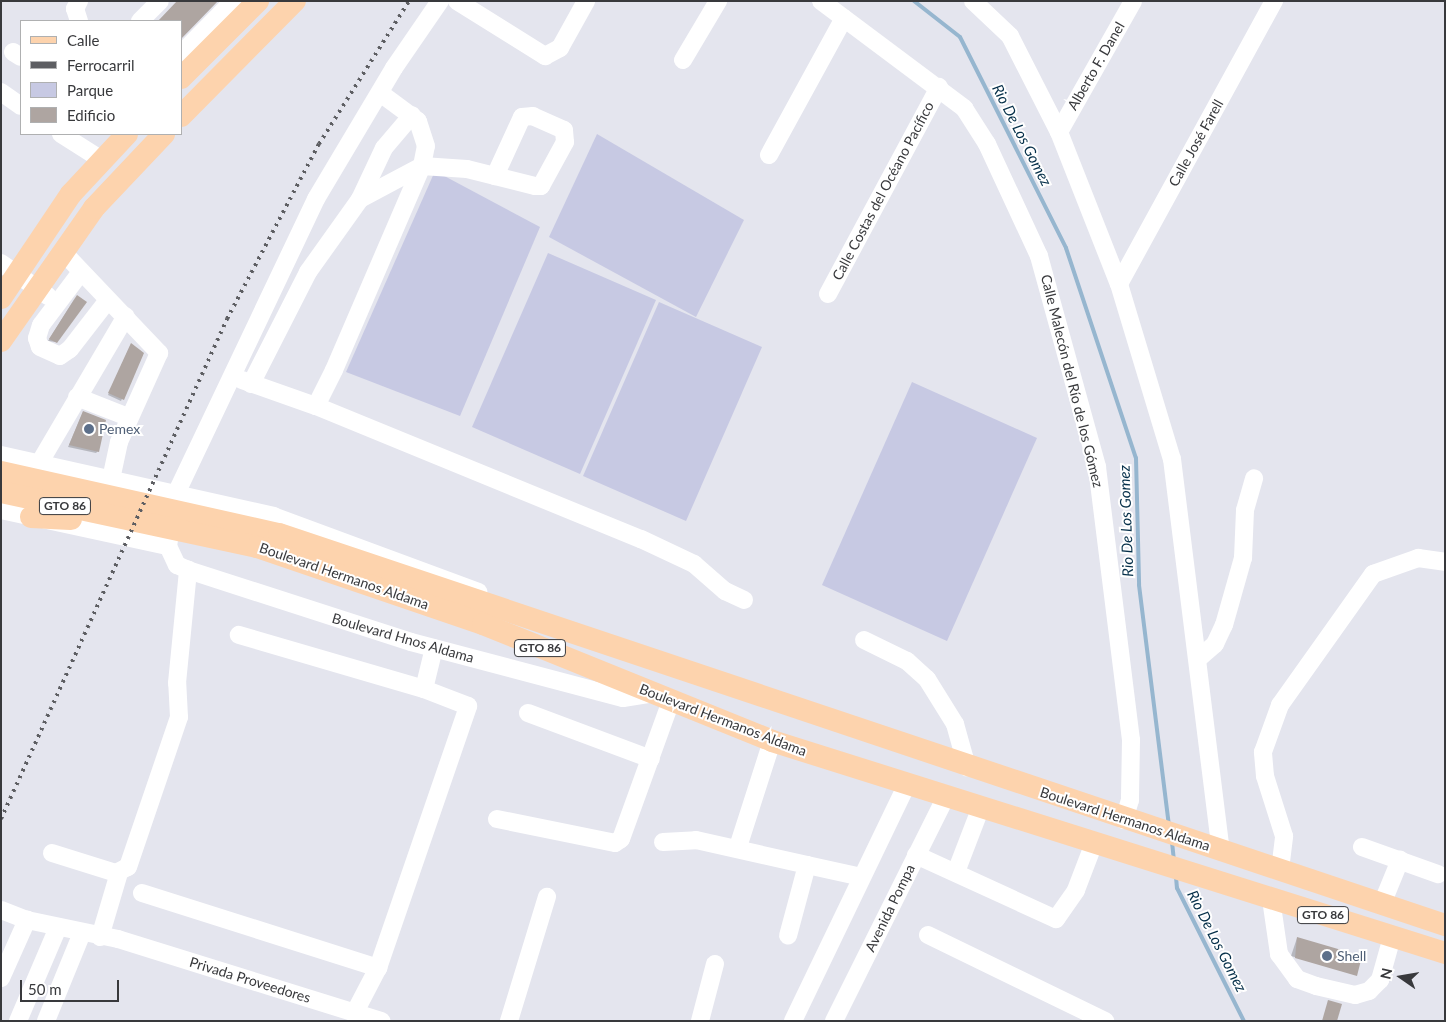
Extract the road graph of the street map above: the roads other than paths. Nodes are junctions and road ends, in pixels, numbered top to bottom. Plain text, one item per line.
1 (79, 1) edge
2 (160, 1) edge
3 (233, 1) edge
4 (258, 1) edge
5 (295, 1) edge
6 (440, 1) edge
7 (457, 1) edge
8 (586, 1) edge
9 (718, 1) edge
10 (821, 1) edge
11 (1133, 1) edge
12 (1274, 1) edge
13 (982, 4) edge
14 (844, 18) junction
15 (79, 20) edge
16 (141, 20) edge
17 (182, 53) edge
18 (684, 60) dead end
19 (182, 77) edge
20 (939, 88) junction
21 (1, 92) edge
22 (380, 93) junction
23 (20, 105) edge
24 (185, 105) edge
25 (412, 115) junction
26 (1059, 132) junction
27 (63, 135) edge
28 (125, 135) edge
29 (163, 135) edge
30 (769, 155) dead end
31 (102, 160) junction
32 (422, 166) junction
33 (495, 176) junction
34 (360, 199) junction
35 (62, 251) junction
36 (9, 269) edge
37 (81, 272) junction
38 (1119, 284) junction
39 (36, 287) junction
40 (828, 294) dead end
41 (1, 298) edge
42 (108, 300) junction
43 (56, 302) junction
44 (126, 316) junction
45 (1, 341) edge
46 (230, 375) junction
47 (251, 384) junction
48 (77, 397) junction
49 (316, 406) junction
50 (128, 417) junction
51 (1, 455) edge
52 (40, 462) junction
53 (1, 472) edge
54 (1254, 478) dead end
55 (110, 483) junction
56 (1, 492) edge
57 (176, 496) junction
58 (1, 510) edge
59 (31, 517) junction
60 (128, 519) junction
61 (100, 530) junction
62 (168, 543) junction
63 (1445, 562) edge
64 (188, 570) junction
65 (744, 600) dead end
66 (516, 612) junction
67 (239, 635) dead end
68 (864, 640) dead end
69 (434, 648) junction
70 (1200, 658) junction
71 (424, 689) junction
72 (662, 697) junction
73 (528, 712) dead end
74 (772, 741) junction
75 (936, 757) junction
76 (651, 759) junction
77 (967, 767) junction
78 (926, 790) junction
79 (981, 807) junction
80 (498, 819) dead end
81 (1131, 822) junction
82 (663, 842) dead end
83 (1094, 843) junction
84 (1362, 846) dead end
85 (738, 847) junction
86 (1214, 848) junction
87 (52, 853) dead end
88 (916, 855) junction
89 (1400, 860) junction
90 (807, 865) junction
91 (1280, 870) junction
92 (956, 872) junction
93 (119, 873) junction
94 (1438, 874) dead end
95 (862, 877) junction
96 (142, 892) dead end
97 (546, 897) dead end
98 (1271, 899) junction
99 (1382, 904) junction
100 (1, 910) edge
101 (27, 920) junction
102 (1445, 925) edge
103 (58, 927) junction
104 (82, 933) junction
105 (928, 934) dead end
106 (788, 936) dead end
107 (109, 938) junction
108 (1392, 938) junction
109 (1445, 953) edge
110 (715, 964) dead end
111 (378, 968) junction
112 (1, 978) edge
113 (354, 1012) junction
114 (18, 1021) edge
115 (46, 1021) edge
116 (382, 1021) edge
117 (509, 1021) edge
118 (700, 1021) edge
119 (792, 1021) edge
120 (834, 1021) edge
121 (1105, 1021) edge

1 - 15 street
2 - 16 street
3 - 17 street
4 - 19 main road
5 - 24 main road
6 - 22 street
7 - 8 street
9 - 18 street
10 - 14 street, Calle Malecón del Río de los Gómez
11 - 26 street, Alberto F. Danel
12 - 38 street, Calle José Farell
13 - 26 street
14 - 20 street, Calle Malecón del Río de los Gómez
14 - 30 street
20 - 40 street, Calle Costas del Océano Pacífico
20 - 81 street, Calle Malecón del Río de los Gómez
21 - 23 street
22 - 25 street
22 - 46 street
25 - 32 street
25 - 34 street
26 - 38 street
27 - 31 street
28 - 31 main road
29 - 35 main road
31 - 36 main road
32 - 33 street
32 - 34 street
32 - 49 street
33 - 33 street
34 - 47 street
35 - 37 street
35 - 39 main road
36 - 39 street
36 - 41 main road
37 - 42 street
37 - 43 street
38 - 70 street
39 - 43 street
39 - 45 main road
42 - 43 street
42 - 44 street
44 - 48 street
44 - 50 street
46 - 47 street
46 - 57 street
47 - 49 street
48 - 50 street
48 - 52 street
49 - 65 street
50 - 55 street
51 - 52 street
52 - 55 street
53 - 66 main road, Boulevard Hermanos Aldama / GTO 86
54 - 70 street
55 - 57 street
55 - 61 street
56 - 60 main road, Boulevard Hermanos Aldama / GTO 86
57 - 62 street
57 - 66 street
58 - 59 street
59 - 60 main road
59 - 61 street
60 - 72 main road, Boulevard Hermanos Aldama / GTO 86
61 - 62 street
62 - 64 street, Boulevard Hnos Aldama
63 - 91 street
64 - 69 street, Boulevard Hnos Aldama
64 - 93 street
66 - 75 main road, Boulevard Hermanos Aldama / GTO 86
67 - 71 street
68 - 77 street
69 - 71 street
69 - 72 street, Boulevard Hnos Aldama
70 - 86 street
71 - 111 street
72 - 74 main road, Boulevard Hermanos Aldama / GTO 86
72 - 76 street
73 - 76 street
74 - 78 main road, Boulevard Hermanos Aldama / GTO 86
74 - 85 street
75 - 77 main road, Boulevard Hermanos Aldama / GTO 86
75 - 78 main road
76 - 80 street
77 - 81 main road, Boulevard Hermanos Aldama / GTO 86
78 - 79 main road, Boulevard Hermanos Aldama / GTO 86
78 - 88 street, Avenida Pompa
78 - 95 street
79 - 83 main road, Boulevard Hermanos Aldama / GTO 86
79 - 92 street
81 - 86 main road, Boulevard Hermanos Aldama / GTO 86
82 - 85 street
83 - 92 street
83 - 98 main road, Boulevard Hermanos Aldama / GTO 86
84 - 89 street
85 - 90 street
86 - 91 main road, Boulevard Hermanos Aldama / GTO 86
87 - 93 street
88 - 92 street
88 - 120 street, Avenida Pompa
89 - 94 street
89 - 99 street
90 - 95 street
90 - 106 street
91 - 99 main road, Boulevard Hermanos Aldama / GTO 86
93 - 107 street
95 - 119 street
96 - 111 street
97 - 117 street
98 - 108 main road, Boulevard Hermanos Aldama / GTO 86
98 - 108 street
99 - 102 main road, Boulevard Hermanos Aldama / GTO 86
100 - 101 street, Privada Proveedores
101 - 103 street, Privada Proveedores
101 - 112 street
103 - 104 street, Privada Proveedores
103 - 114 street
104 - 107 street, Privada Proveedores
104 - 115 street
105 - 121 street
107 - 113 street, Privada Proveedores
108 - 109 main road, Boulevard Hermanos Aldama / GTO 86
110 - 118 street
111 - 113 street
113 - 116 street, Privada Proveedores

